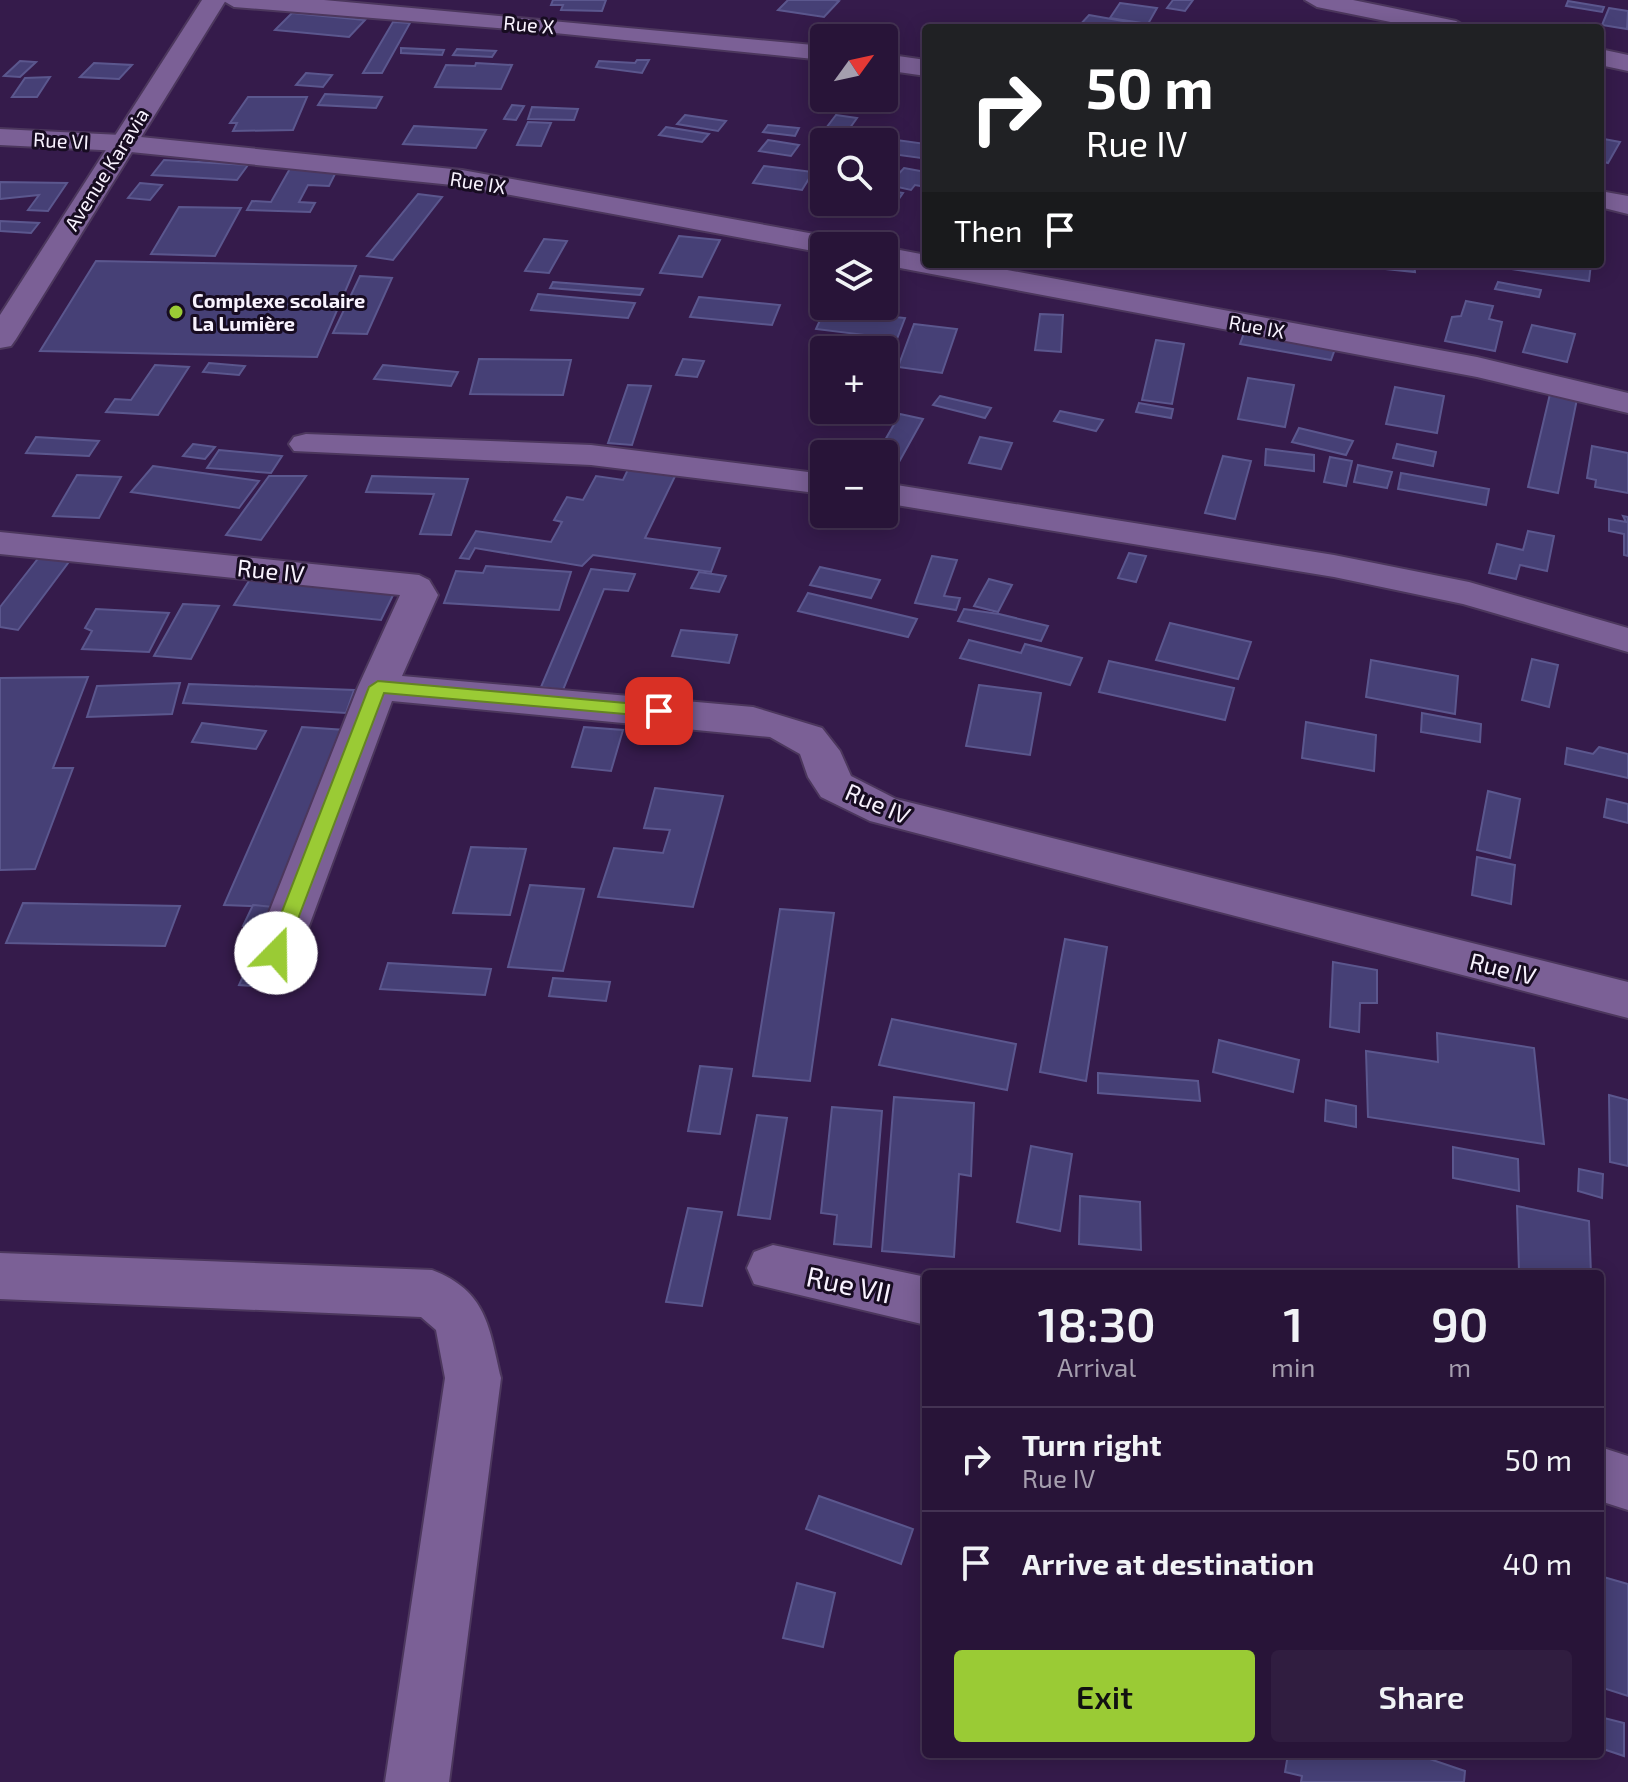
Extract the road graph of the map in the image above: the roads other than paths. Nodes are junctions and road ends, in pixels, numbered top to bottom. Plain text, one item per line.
1 (214, 0) edge
2 (234, 0) edge
3 (1317, 0) edge
4 (1436, 24) edge
5 (810, 52) edge
6 (1604, 58) edge
7 (1628, 63) edge
8 (898, 64) edge
9 (922, 67) edge
10 (0, 137) edge
11 (121, 143) junction
12 (1604, 200) edge
13 (1628, 205) edge
14 (810, 242) edge
15 (898, 259) edge
16 (922, 263) edge
17 (948, 268) edge
18 (3, 329) edge
19 (1628, 403) edge
20 (306, 444) dead end
21 (810, 482) edge
22 (898, 495) edge
23 (0, 543) edge
24 (1628, 640) edge
25 (378, 687) junction
26 (276, 953) dead end
27 (1628, 1000) edge
28 (773, 1268) dead end
29 (0, 1276) edge
30 (922, 1300) edge
31 (1604, 1475) edge
32 (1628, 1483) edge
33 (417, 1782) edge

1 - 11 street, Avenue Karavia
2 - 5 street, Rue X
3 - 4 street
6 - 7 street
8 - 9 street
10 - 11 street, Rue VI
11 - 14 street, Rue IX
11 - 18 street, Avenue Karavia
12 - 13 street
15 - 16 street, Rue IX
17 - 19 street, Rue IX
20 - 21 street
22 - 24 street
23 - 25 street, Rue IV
25 - 26 street
25 - 27 street, Rue IV
28 - 30 street, Rue VII
29 - 33 street
31 - 32 street

